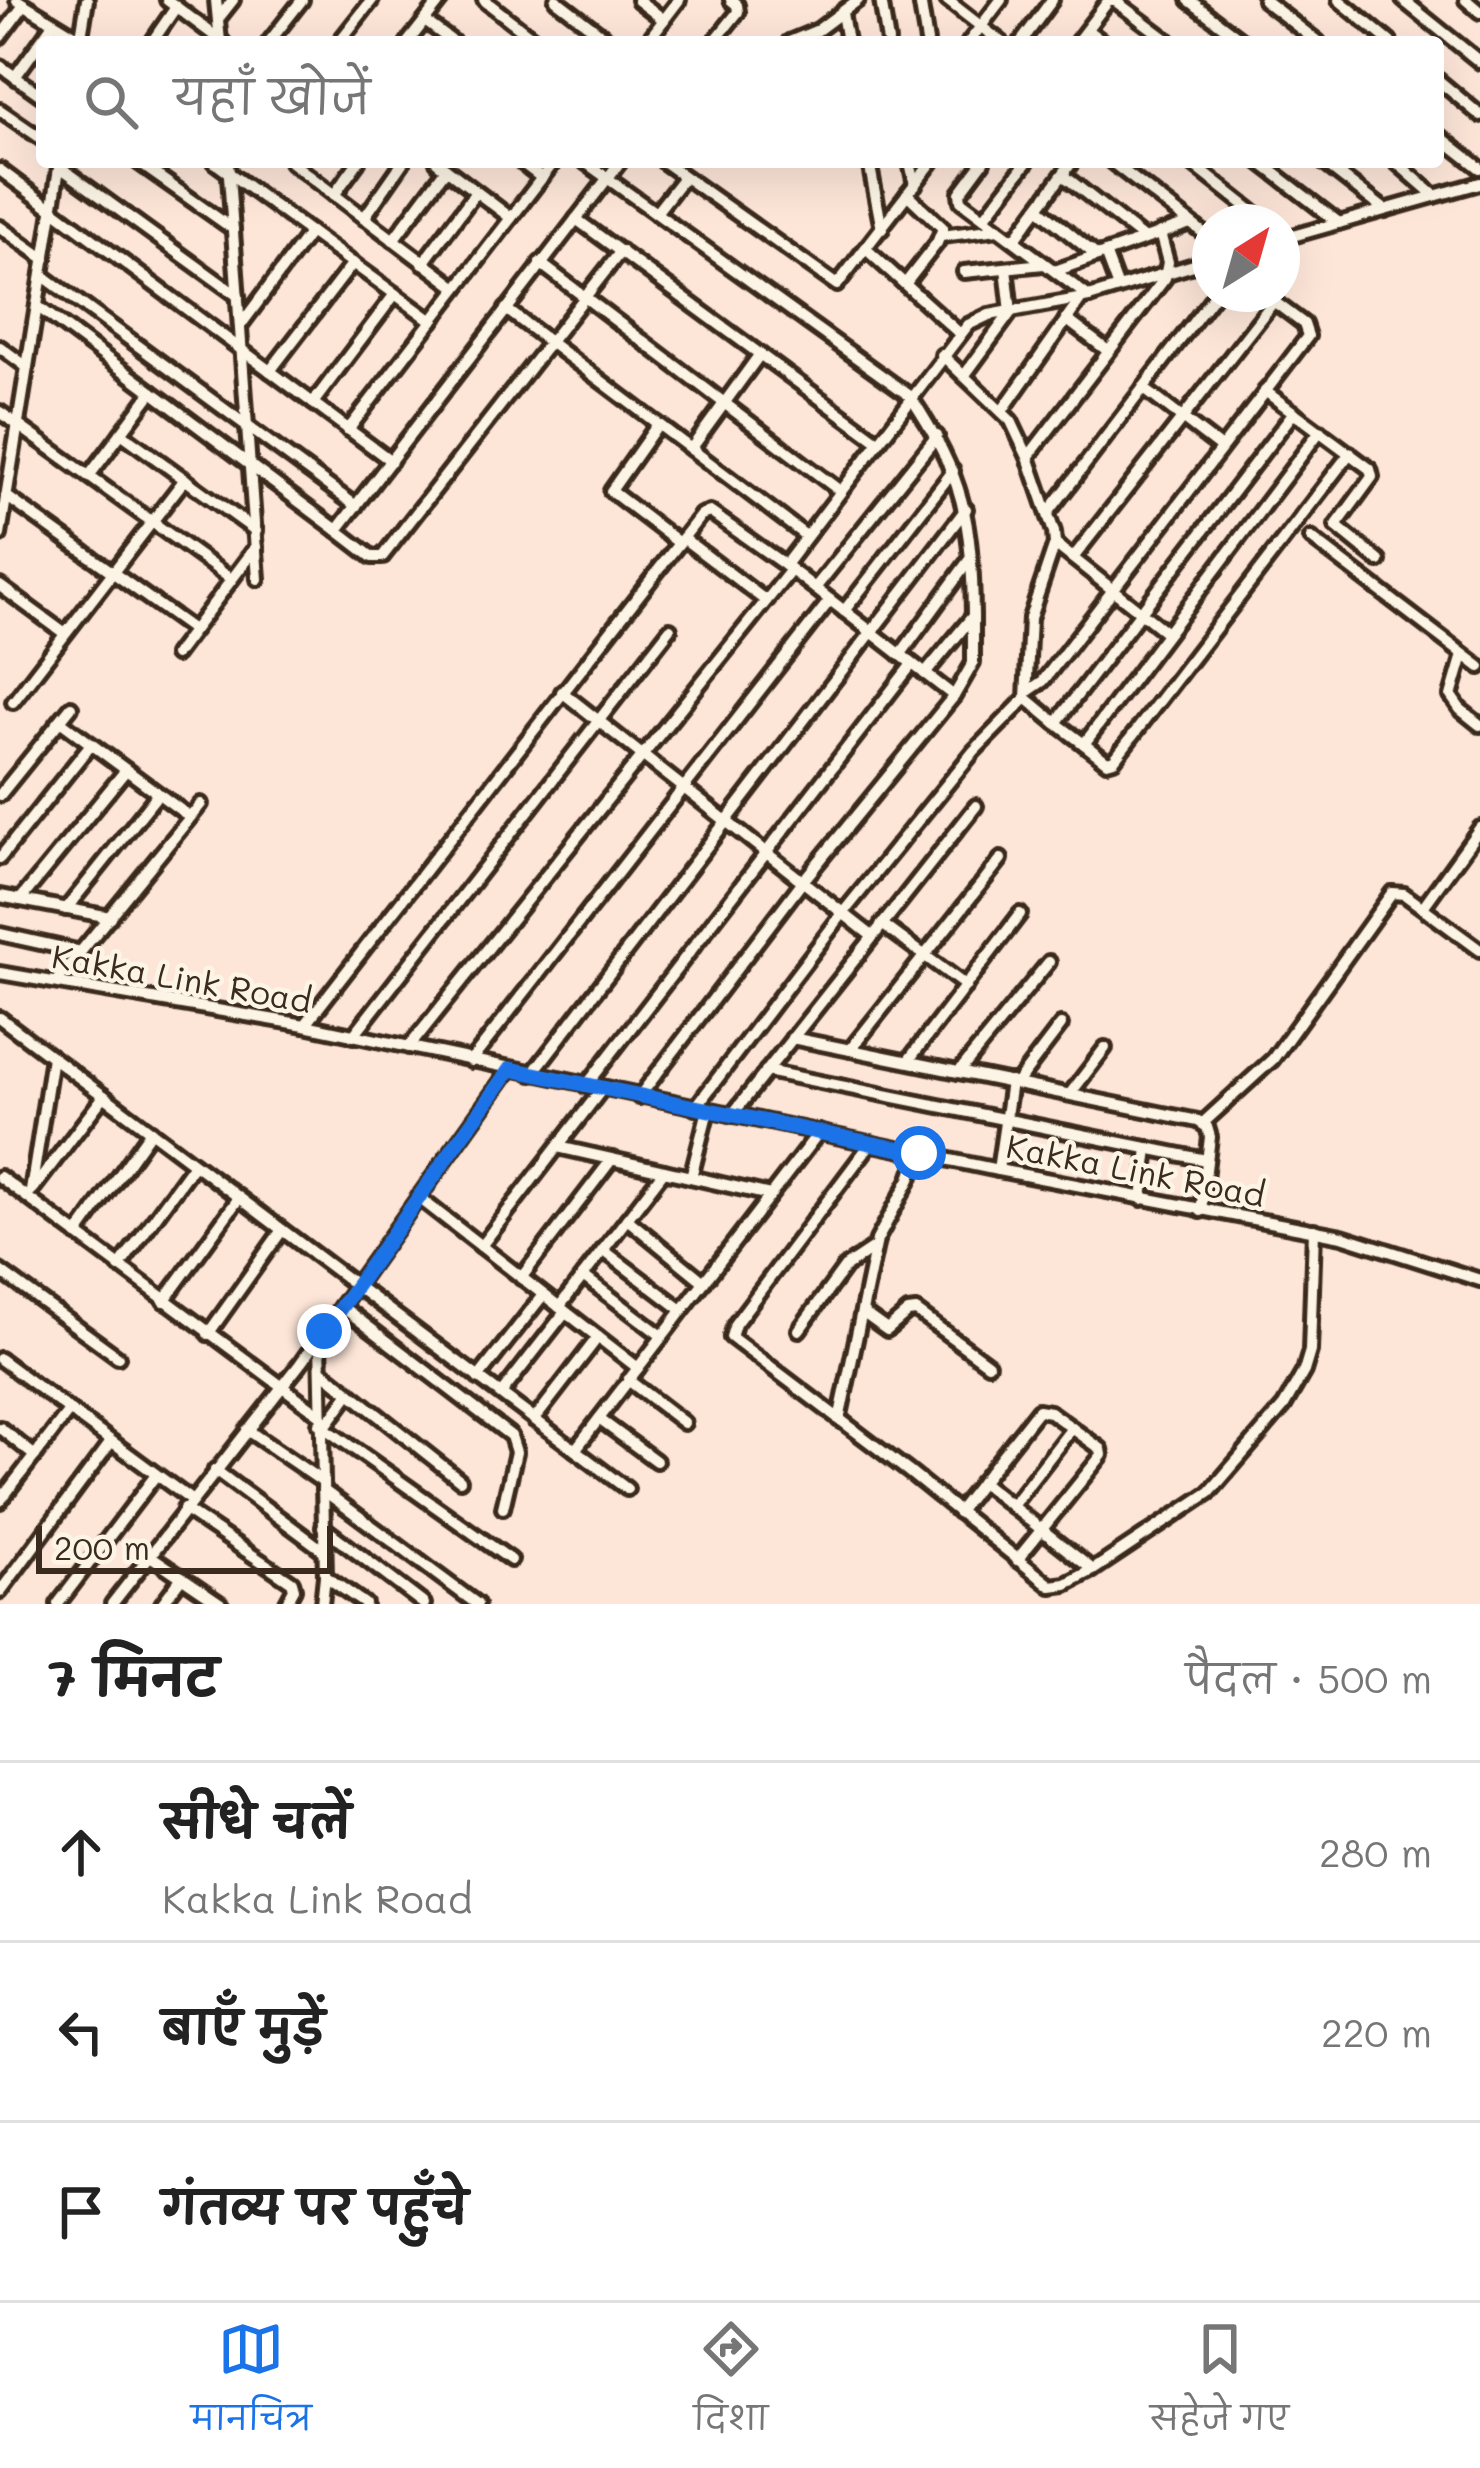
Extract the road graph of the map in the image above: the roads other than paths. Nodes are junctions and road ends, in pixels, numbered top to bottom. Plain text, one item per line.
1 (87, 0) edge
2 (216, 0) edge
3 (233, 0) edge
4 (302, 0) edge
5 (372, 0) edge
6 (442, 0) edge
7 (484, 0) edge
8 (556, 0) edge
9 (638, 0) edge
10 (680, 0) edge
11 (731, 0) edge
12 (858, 0) edge
13 (881, 0) edge
14 (920, 0) edge
15 (947, 0) edge
16 (1001, 0) edge
17 (1052, 0) edge
18 (1112, 0) edge
19 (1189, 0) edge
20 (1264, 0) edge
21 (1339, 0) edge
22 (1403, 0) edge
23 (1466, 0) edge
24 (20, 2) edge
25 (171, 4) edge
26 (1480, 12) edge
27 (842, 13) junction
28 (218, 19) junction
29 (664, 20) junction
30 (425, 21) junction
31 (53, 24) junction
32 (981, 26) junction
33 (1087, 30) junction
34 (44, 36) edge
35 (73, 36) edge
36 (81, 36) edge
37 (155, 36) edge
38 (214, 36) edge
39 (220, 36) edge
40 (274, 36) edge
41 (344, 36) edge
42 (413, 36) edge
43 (445, 36) edge
44 (530, 36) edge
45 (603, 36) edge
46 (652, 36) edge
47 (719, 36) edge
48 (805, 36) edge
49 (846, 36) edge
50 (887, 36) edge
51 (926, 36) edge
52 (974, 36) edge
53 (994, 36) edge
54 (1025, 36) edge
55 (1082, 36) edge
56 (1095, 36) edge
57 (1162, 36) edge
58 (1236, 36) edge
59 (1310, 36) edge
60 (1383, 36) edge
61 (0, 37) edge
62 (36, 48) edge
63 (1480, 62) edge
64 (0, 66) edge
65 (15, 77) junction
66 (1444, 85) edge
67 (36, 92) edge
68 (0, 110) edge
69 (1480, 115) edge
70 (36, 135) edge
71 (1444, 140) edge
72 (59, 168) edge
73 (64, 168) edge
74 (147, 168) edge
75 (228, 168) edge
76 (229, 168) edge
77 (299, 168) edge
78 (354, 168) edge
79 (399, 168) edge
80 (441, 168) edge
81 (445, 168) edge
82 (529, 168) edge
83 (550, 168) edge
84 (594, 168) edge
85 (616, 168) edge
86 (673, 168) edge
87 (870, 168) edge
88 (910, 168) edge
89 (928, 168) edge
90 (979, 168) edge
91 (1018, 168) edge
92 (1068, 168) edge
93 (1120, 168) edge
94 (1198, 168) edge
95 (1268, 168) edge
96 (1331, 168) edge
97 (1403, 168) edge
98 (1480, 168) edge
99 (0, 170) edge
100 (1063, 175) junction
101 (684, 177) junction
102 (542, 178) junction
103 (608, 178) junction
104 (1480, 183) edge
105 (911, 190) junction
106 (476, 192) junction
107 (334, 195) junction
108 (1435, 196) junction
109 (1243, 204) edge
110 (1038, 208) junction
111 (52, 209) junction
112 (1385, 210) junction
113 (656, 213) junction
114 (364, 218) junction
115 (511, 218) junction
116 (984, 218) junction
117 (575, 219) junction
118 (1190, 223) joint
119 (1339, 223) junction
120 (233, 229) junction
121 (882, 229) junction
122 (999, 229) junction
123 (2, 231) edge
124 (310, 232) junction
125 (1160, 233) junction
126 (1300, 234) edge
127 (941, 236) junction
128 (1144, 239) junction
129 (393, 240) junction
130 (1014, 240) junction
131 (866, 249) junction
132 (621, 251) junction
133 (1101, 254) junction
134 (44, 259) junction
135 (423, 262) junction
136 (353, 263) junction
137 (540, 263) junction
138 (1192, 265) edge
139 (1050, 267) junction
140 (1006, 268) junction
141 (964, 272) dead end
142 (1168, 272) junction
143 (42, 274) junction
144 (905, 284) junction
145 (457, 288) junction
146 (1118, 288) junction
147 (395, 294) junction
148 (238, 296) junction
149 (585, 297) junction
150 (1085, 298) junction
151 (37, 306) junction
152 (506, 309) junction
153 (1011, 312) junction
154 (1201, 312) edge
155 (1258, 312) edge
156 (1287, 312) edge
157 (1066, 320) junction
158 (432, 321) junction
159 (240, 326) junction
160 (959, 332) junction
161 (550, 342) junction
162 (0, 347) edge
163 (242, 350) junction
164 (1108, 351) junction
165 (760, 355) junction
166 (942, 355) junction
167 (27, 367) junction
168 (270, 371) junction
169 (964, 376) junction
170 (1143, 388) junction
171 (1265, 391) junction
172 (152, 392) junction
173 (910, 396) junction
174 (313, 403) junction
175 (724, 403) junction
176 (1002, 411) junction
177 (0, 412) edge
178 (1294, 412) junction
179 (1181, 418) junction
180 (658, 424) junction
181 (18, 425) junction
182 (248, 427) junction
183 (348, 430) junction
184 (1320, 431) junction
185 (122, 433) junction
186 (937, 436) junction
187 (878, 441) junction
188 (1221, 448) junction
189 (691, 449) junction
190 (1350, 453) junction
191 (1028, 458) junction
192 (391, 461) junction
193 (253, 467) junction
194 (952, 471) junction
195 (88, 476) junction
196 (185, 479) junction
197 (5, 486) edge
198 (840, 490) junction
199 (356, 506) junction
200 (966, 509) junction
201 (1048, 513) junction
202 (152, 522) junction
203 (337, 530) junction
204 (256, 531) junction
205 (0, 535) edge
206 (806, 536) junction
207 (1311, 538) dead end
208 (681, 541) junction
209 (1055, 544) junction
210 (256, 546) junction
211 (972, 556) junction
212 (1073, 558) junction
213 (1379, 561) dead end
214 (788, 567) junction
215 (112, 573) junction
216 (231, 579) junction
217 (259, 579) dead end
218 (0, 586) edge
219 (815, 588) junction
220 (1110, 590) junction
221 (830, 600) junction
222 (766, 601) junction
223 (844, 611) junction
224 (1140, 613) junction
225 (973, 616) junction
226 (670, 629) dead end
227 (193, 630) junction
228 (872, 633) junction
229 (1167, 633) junction
230 (64, 634) junction
231 (175, 655) dead end
232 (900, 655) junction
233 (1463, 655) junction
234 (912, 664) junction
235 (1480, 668) edge
236 (925, 674) junction
237 (562, 692) junction
238 (1026, 695) junction
239 (954, 696) junction
240 (13, 702) dead end
241 (71, 707) dead end
242 (60, 721) junction
243 (598, 721) junction
244 (1056, 723) junction
245 (1480, 725) edge
246 (91, 744) junction
247 (1084, 744) junction
248 (641, 754) junction
249 (126, 770) junction
250 (682, 786) junction
251 (158, 794) junction
252 (0, 795) edge
253 (201, 804) dead end
254 (976, 806) dead end
255 (190, 817) junction
256 (726, 821) junction
257 (1480, 828) edge
258 (766, 852) junction
259 (0, 858) edge
260 (1001, 859) dead end
261 (803, 881) junction
262 (0, 896) edge
263 (20, 900) junction
264 (1424, 907) junction
265 (66, 908) junction
266 (843, 913) junction
267 (1020, 914) dead end
268 (110, 916) junction
269 (882, 924) junction
270 (0, 934) edge
271 (872, 936) junction
272 (1480, 950) edge
273 (81, 952) junction
274 (925, 955) junction
275 (1049, 962) dead end
276 (0, 973) edge
277 (56, 982) junction
278 (965, 986) junction
279 (0, 1018) edge
280 (305, 1025) junction
281 (1061, 1025) dead end
282 (353, 1036) junction
283 (792, 1038) junction
284 (409, 1047) junction
285 (1105, 1048) dead end
286 (850, 1050) junction
287 (52, 1057) junction
288 (471, 1061) junction
289 (908, 1061) junction
290 (510, 1069) junction
291 (766, 1071) junction
292 (959, 1072) junction
293 (532, 1074) junction
294 (1014, 1082) junction
295 (586, 1085) junction
296 (602, 1089) junction
297 (1070, 1094) junction
298 (104, 1096) junction
299 (639, 1097) junction
300 (702, 1109) junction
301 (732, 1114) junction
302 (1006, 1120) junction
303 (1203, 1124) junction
304 (151, 1131) junction
305 (819, 1132) junction
306 (871, 1143) junction
307 (558, 1147) junction
308 (1148, 1148) junction
309 (919, 1153) junction
310 (612, 1160) junction
311 (1206, 1160) junction
312 (194, 1164) junction
313 (998, 1170) junction
314 (664, 1171) junction
315 (0, 1177) edge
316 (691, 1178) junction
317 (29, 1194) junction
318 (770, 1195) junction
319 (418, 1197) junction
320 (239, 1198) junction
321 (1142, 1199) junction
322 (1202, 1210) junction
323 (627, 1219) junction
324 (281, 1230) junction
325 (1314, 1230) junction
326 (76, 1235) junction
327 (481, 1246) junction
328 (875, 1247) junction
329 (603, 1250) junction
330 (119, 1267) junction
331 (0, 1271) edge
332 (583, 1276) junction
333 (521, 1278) junction
334 (1480, 1280) edge
335 (704, 1282) junction
336 (354, 1285) junction
337 (543, 1294) junction
338 (164, 1301) junction
339 (341, 1306) junction
340 (562, 1309) junction
341 (682, 1310) junction
342 (862, 1312) junction
343 (799, 1330) dead end
344 (208, 1334) junction
345 (662, 1336) junction
346 (320, 1337) junction
347 (598, 1337) junction
348 (118, 1357) dead end
349 (0, 1359) edge
350 (988, 1364) dead end
351 (638, 1368) junction
352 (321, 1370) junction
353 (478, 1378) junction
354 (628, 1380) junction
355 (281, 1388) junction
356 (350, 1393) junction
357 (501, 1394) junction
358 (69, 1411) junction
359 (599, 1419) junction
360 (534, 1420) junction
361 (839, 1420) junction
362 (320, 1422) junction
363 (684, 1423) dead end
364 (0, 1428) edge
365 (1072, 1428) junction
366 (247, 1430) junction
367 (111, 1442) junction
368 (575, 1450) junction
369 (35, 1456) junction
370 (656, 1461) dead end
371 (215, 1470) junction
372 (156, 1475) junction
373 (460, 1480) dead end
374 (981, 1482) junction
375 (323, 1486) junction
376 (627, 1489) dead end
377 (0, 1501) edge
378 (188, 1505) junction
379 (1012, 1506) junction
380 (503, 1508) dead end
381 (958, 1512) junction
382 (323, 1528) junction
383 (1042, 1530) junction
384 (324, 1551) junction
385 (149, 1556) junction
386 (511, 1560) dead end
387 (1017, 1560) junction
388 (1093, 1570) junction
389 (325, 1576) junction
390 (182, 1577) junction
391 (0, 1592) edge
392 (215, 1602) edge
393 (58, 1604) edge
394 (112, 1604) edge
395 (162, 1604) edge
396 (286, 1604) edge
397 (322, 1604) edge
398 (365, 1604) edge
399 (424, 1604) edge
400 (477, 1604) edge

1 - 36 street
2 - 28 street
3 - 28 street
4 - 40 street
5 - 41 street
6 - 30 street
7 - 44 street
8 - 45 street
9 - 29 street
10 - 29 street
11 - 47 street
12 - 27 street
13 - 50 street
14 - 51 street
15 - 32 street
16 - 32 street
17 - 54 street
18 - 33 street
18 - 57 street
19 - 58 street
20 - 59 street
21 - 60 street
22 - 63 street
23 - 26 street
24 - 31 street
24 - 61 street
25 - 37 street
25 - 38 street
27 - 48 street
27 - 49 street
28 - 39 street
29 - 46 street
30 - 42 street
30 - 43 street
31 - 34 street
31 - 35 street
32 - 52 street
32 - 53 street
33 - 55 street
33 - 56 street
62 - 65 street
64 - 65 street
65 - 67 street
66 - 69 street
68 - 70 street
71 - 98 street
72 - 111 street
73 - 148 street
74 - 120 street
75 - 120 street
76 - 124 street
77 - 107 street
78 - 107 street
79 - 114 street
80 - 129 street
81 - 106 street
82 - 102 street
83 - 102 street
84 - 103 street
85 - 103 street
86 - 101 street
87 - 121 street
88 - 105 street
89 - 105 street
90 - 116 street
91 - 116 street
92 - 100 street
93 - 118 street
94 - 109 street
95 - 119 street
96 - 112 street
97 - 108 street
99 - 111 street
100 - 110 street
100 - 128 street
101 - 113 street
101 - 131 street
102 - 115 street
103 - 113 street
103 - 117 street
104 - 108 street
105 - 121 street
105 - 127 street
106 - 115 street
106 - 135 street
107 - 114 street
108 - 112 street
110 - 130 street
110 - 133 street
111 - 134 street
111 - 163 street
112 - 119 street
113 - 173 street
114 - 129 street
115 - 145 street
116 - 122 street
117 - 132 street
117 - 137 street
118 - 125 street
119 - 126 street
120 - 148 street
121 - 131 street
122 - 127 street
122 - 130 street
123 - 134 street
124 - 136 street
124 - 159 street
125 - 128 street
125 - 142 street
127 - 144 street
128 - 133 street
129 - 135 street
130 - 139 street
131 - 144 street
132 - 149 street
132 - 165 street
133 - 139 street
133 - 146 street
134 - 143 street
135 - 145 street
136 - 147 street
136 - 168 street
137 - 149 street
137 - 152 street
138 - 142 street
139 - 140 street
139 - 150 street
140 - 141 street
140 - 153 street
142 - 146 street
142 - 164 street
143 - 151 street
143 - 182 street
144 - 160 street
145 - 158 street
146 - 150 street
147 - 158 street
147 - 174 street
148 - 159 street
149 - 161 street
149 - 175 street
150 - 153 street
150 - 157 street
151 - 167 street
151 - 172 street
152 - 161 street
152 - 192 street
153 - 160 street
153 - 169 street
154 - 170 street
155 - 179 street
156 - 171 street
157 - 164 street
157 - 176 street
158 - 183 street
159 - 163 street
160 - 166 street
161 - 180 street
161 - 203 street
162 - 167 street
163 - 168 street
163 - 182 street
164 - 191 street
165 - 175 street
165 - 187 street
166 - 169 street
166 - 173 street
167 - 181 street
168 - 174 street
169 - 176 street
170 - 179 street
170 - 201 street
171 - 178 street
171 - 188 street
172 - 185 street
172 - 193 street
173 - 186 street
173 - 187 street
174 - 183 street
175 - 189 street
175 - 198 street
176 - 191 street
177 - 181 street
178 - 184 street
178 - 224 street
179 - 188 street
179 - 212 street
180 - 189 street
180 - 208 street
181 - 195 street
181 - 197 street
182 - 193 street
182 - 199 street
183 - 192 street
184 - 190 street
184 - 229 street
185 - 195 street
185 - 196 street
186 - 194 street
186 - 219 street
187 - 198 street
188 - 220 street
189 - 206 street
190 - 213 street
190 - 247 street
191 - 201 street
192 - 199 street
193 - 203 street
193 - 204 street
194 - 200 street
194 - 223 street
195 - 202 street
196 - 202 street
196 - 204 street
197 - 205 street
197 - 215 street
198 - 206 street
199 - 203 street
200 - 211 street
200 - 228 street
201 - 209 street
202 - 215 street
202 - 216 street
204 - 210 street
206 - 214 street
207 - 233 street
208 - 214 street
208 - 222 street
208 - 237 street
209 - 212 street
209 - 238 street
210 - 216 street
210 - 217 street
211 - 225 street
211 - 232 street
212 - 220 street
214 - 219 street
214 - 222 street
215 - 227 street
215 - 230 street
216 - 227 street
218 - 230 street
219 - 221 street
220 - 224 street
220 - 238 street
221 - 223 street
221 - 250 street
222 - 248 street
223 - 228 street
224 - 229 street
224 - 244 street
225 - 236 street
225 - 239 street
226 - 243 street
227 - 231 street
228 - 232 street
228 - 256 street
229 - 247 street
230 - 240 street
232 - 234 street
233 - 235 street
233 - 245 street
234 - 236 street
234 - 258 street
236 - 239 street
237 - 243 street
237 - 280 street
238 - 244 street
238 - 266 street
239 - 261 street
241 - 242 street
242 - 246 street
242 - 252 street
243 - 248 street
243 - 282 street
244 - 247 street
246 - 249 street
246 - 259 street
248 - 250 street
248 - 284 street
249 - 251 street
249 - 263 street
250 - 256 street
250 - 288 street
251 - 255 street
251 - 265 street
253 - 255 street
254 - 269 street
255 - 268 street
256 - 258 street
256 - 293 street
257 - 264 street
258 - 261 street
258 - 295 street
260 - 274 street
261 - 266 street
261 - 299 street
262 - 263 street
263 - 265 street
264 - 272 street
264 - 303 street
265 - 268 street
266 - 271 street
266 - 300 street
267 - 278 street
268 - 273 street
269 - 271 street
269 - 274 street
270 - 273 street
271 - 283 street
273 - 277 street
274 - 278 street
274 - 286 street
275 - 292 street
276 - 277 street, Kakka Link Road
277 - 280 street, Kakka Link Road
278 - 289 street
279 - 287 street
280 - 282 street, Kakka Link Road
281 - 294 street
282 - 284 street, Kakka Link Road
283 - 286 street
283 - 291 street
284 - 288 street, Kakka Link Road
285 - 297 street
286 - 289 street
287 - 298 street
287 - 317 street
288 - 290 street, Kakka Link Road
289 - 292 street
290 - 293 street, Kakka Link Road
290 - 319 street
291 - 301 street
291 - 302 street
292 - 294 street
293 - 295 street, Kakka Link Road
294 - 297 street
294 - 302 street
295 - 296 street, Kakka Link Road
296 - 299 street, Kakka Link Road
296 - 307 street
297 - 303 street
298 - 304 street
298 - 317 street
299 - 300 street, Kakka Link Road
300 - 301 street, Kakka Link Road
300 - 316 street
301 - 305 street, Kakka Link Road
302 - 308 street
302 - 313 street
303 - 311 street
304 - 312 street
304 - 326 street
305 - 306 street, Kakka Link Road
305 - 318 street
306 - 309 street, Kakka Link Road
306 - 361 street
307 - 310 street
307 - 327 street
308 - 311 street
308 - 321 street
309 - 313 street, Kakka Link Road
309 - 328 street
310 - 314 street
310 - 333 street
311 - 322 street
312 - 320 street
312 - 330 street
313 - 321 street, Kakka Link Road
314 - 316 street
314 - 323 street
315 - 317 street
316 - 318 street
317 - 326 street
318 - 335 street
319 - 327 street
319 - 336 street
320 - 324 street
320 - 338 street
321 - 322 street, Kakka Link Road
322 - 325 street, Kakka Link Road
323 - 329 street
323 - 335 street
324 - 336 street
324 - 344 street
325 - 334 street, Kakka Link Road
325 - 388 street
326 - 330 street
327 - 333 street
328 - 342 street
328 - 343 street
329 - 332 street
329 - 341 street
330 - 338 street
331 - 348 street
332 - 340 street
332 - 345 street
333 - 337 street
335 - 341 street
336 - 339 street
336 - 353 street
337 - 340 street
337 - 353 street
338 - 344 street
339 - 346 street
339 - 380 street
340 - 347 street
340 - 357 street
341 - 345 street
342 - 350 street
342 - 361 street
344 - 355 street
345 - 351 street
346 - 352 street
346 - 355 street
347 - 351 street
347 - 360 street
349 - 358 street
351 - 354 street
352 - 356 street
352 - 362 street
353 - 357 street
354 - 359 street
354 - 363 street
355 - 362 street
355 - 366 street
356 - 362 street
356 - 373 street
357 - 360 street
358 - 367 street
358 - 369 street
359 - 368 street
359 - 370 street
360 - 368 street
361 - 381 street
362 - 375 street
362 - 386 street
364 - 369 street
365 - 374 street
365 - 379 street
365 - 383 street
366 - 371 street
366 - 375 street
367 - 372 street
367 - 391 street
368 - 376 street
369 - 377 street
371 - 378 street
371 - 384 street
372 - 378 street
372 - 393 street
374 - 379 street
374 - 381 street
375 - 382 street
375 - 400 street
378 - 385 street
378 - 396 street
379 - 383 street
381 - 387 street
382 - 384 street
382 - 399 street
383 - 387 street
383 - 388 street
384 - 389 street
385 - 390 street
385 - 394 street
387 - 388 street
389 - 397 street
389 - 398 street
390 - 392 street
390 - 395 street

